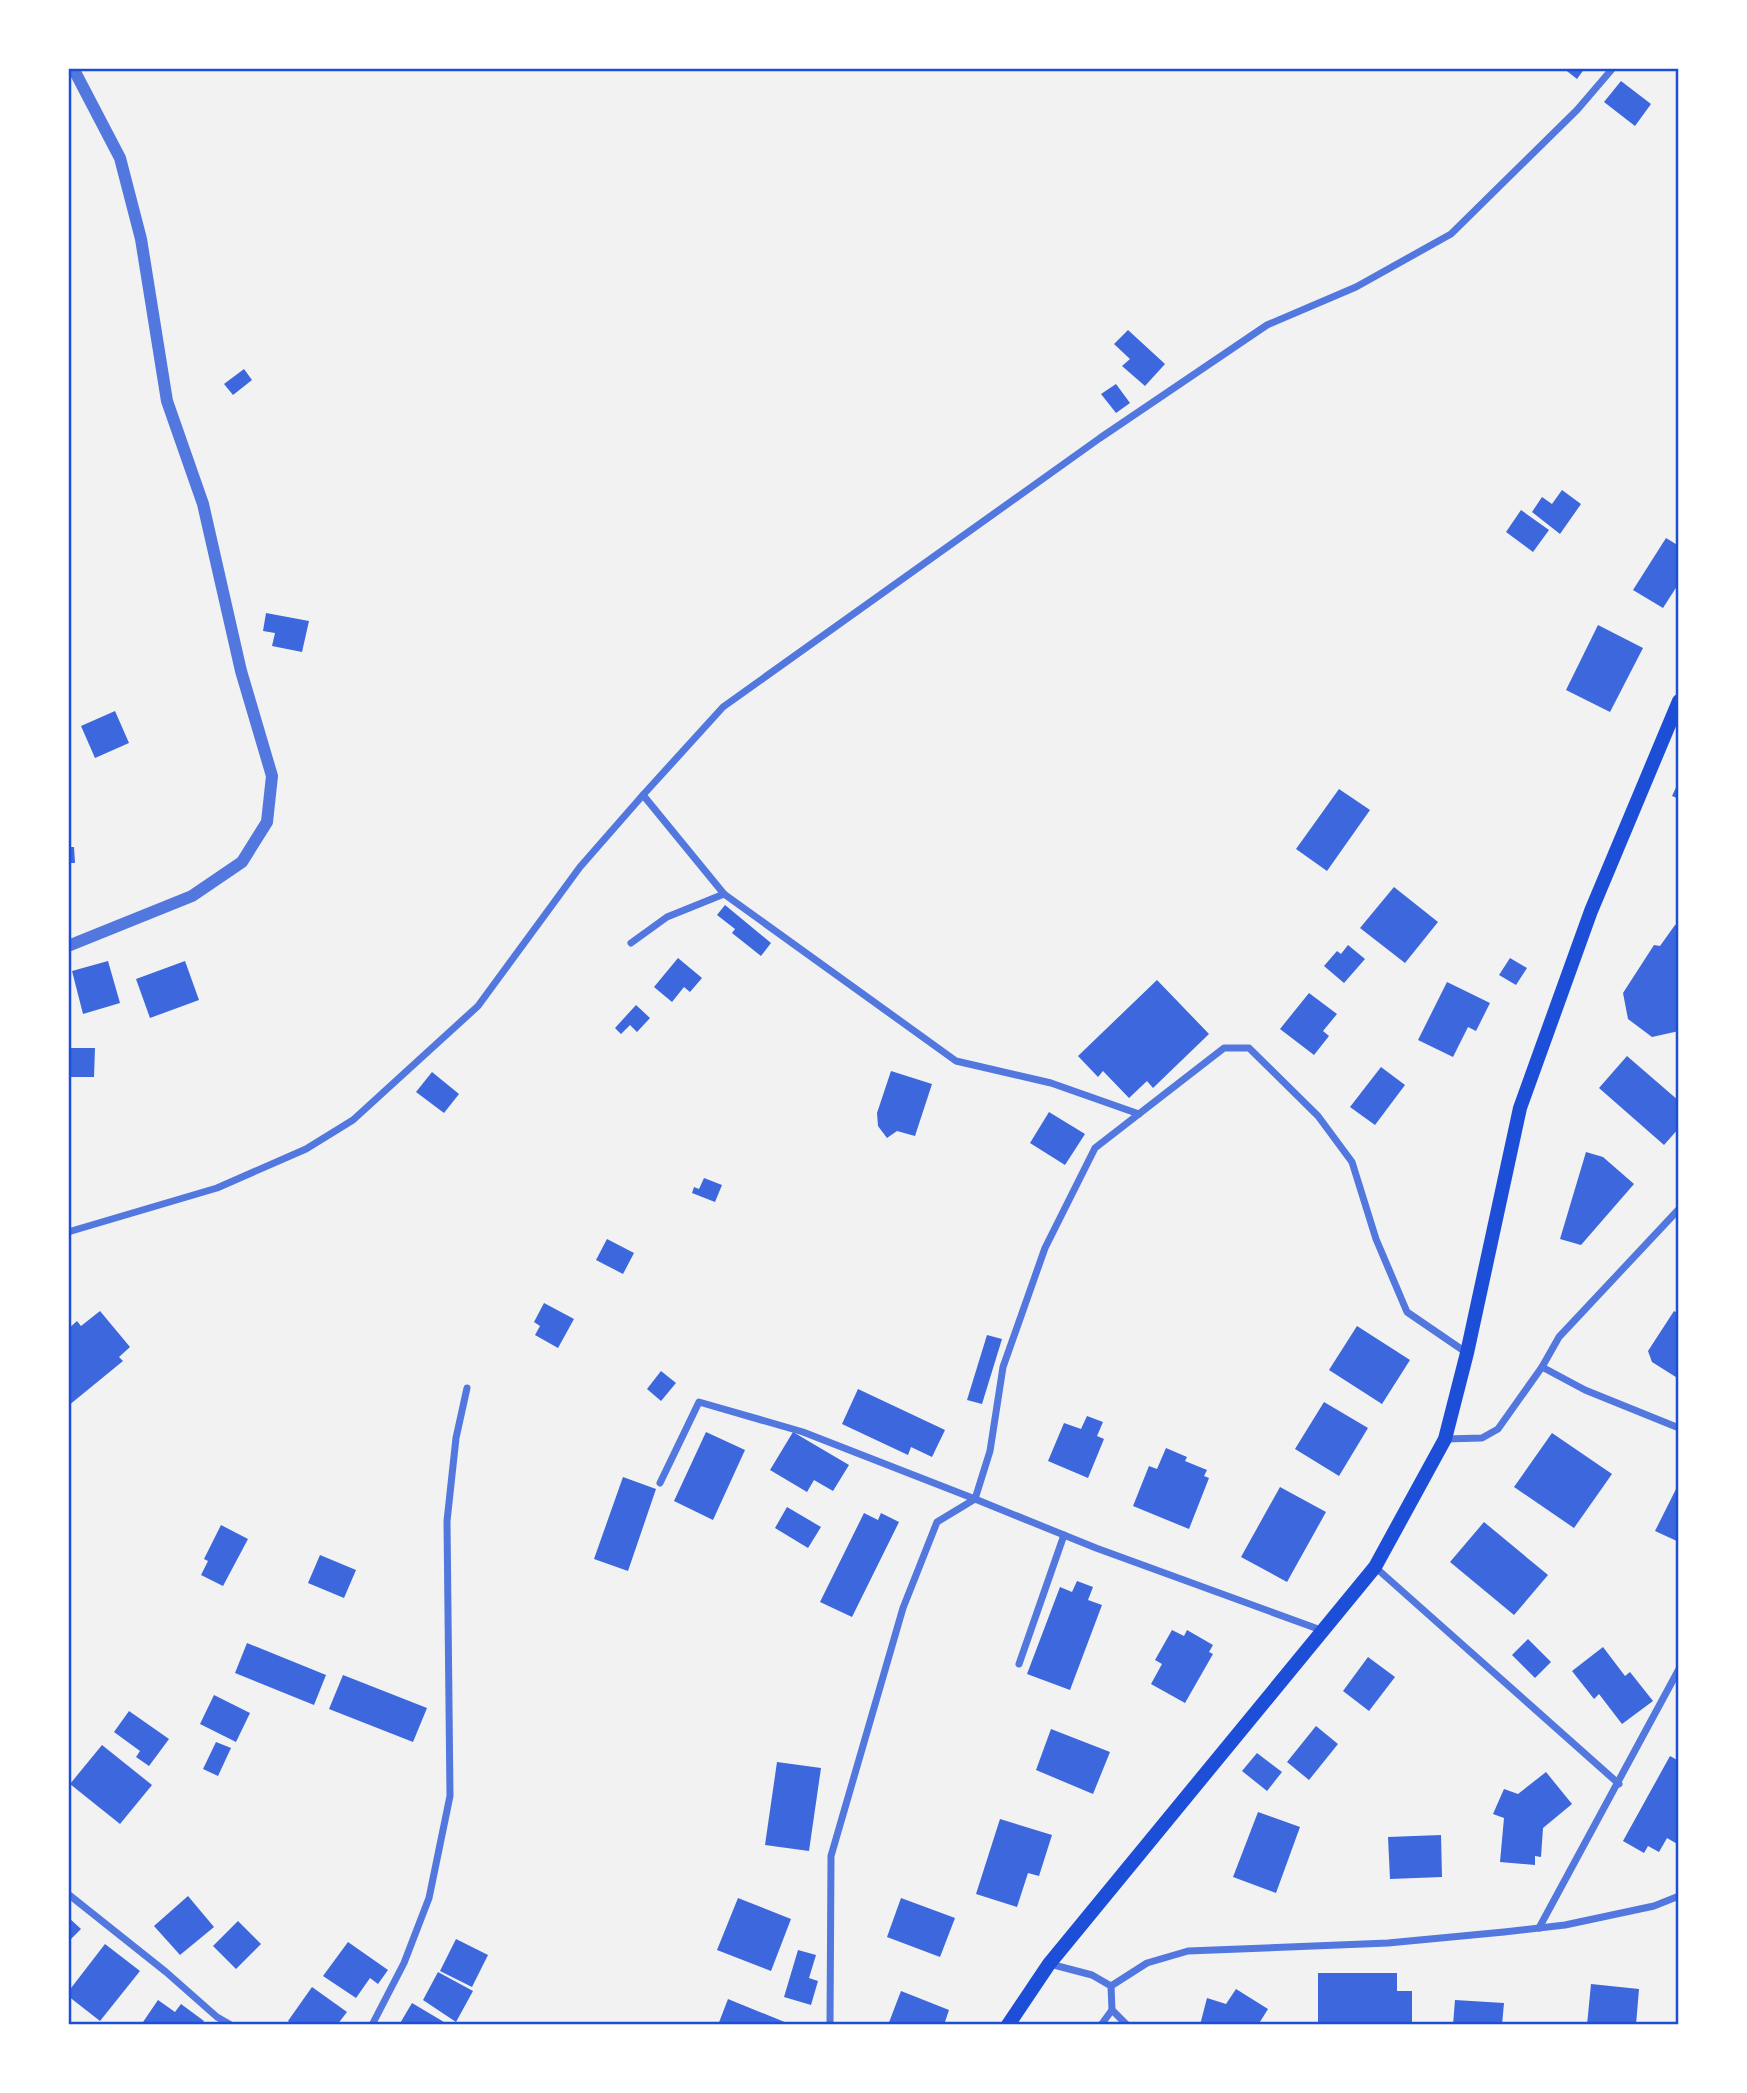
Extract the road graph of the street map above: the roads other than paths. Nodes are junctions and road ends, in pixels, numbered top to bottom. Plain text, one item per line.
1 (73, 68) edge
2 (1614, 68) edge
3 (1679, 701) edge
4 (643, 795) junction
5 (724, 894) junction
6 (631, 943) dead end
7 (68, 946) edge
8 (1139, 1114) junction
9 (1679, 1209) edge
10 (68, 1232) edge
11 (1467, 1353) junction
12 (1542, 1367) junction
13 (467, 1388) dead end
14 (1679, 1428) edge
15 (1446, 1439) junction
16 (660, 1483) dead end
17 (975, 1499) junction
18 (1064, 1535) junction
19 (1375, 1567) junction
20 (1321, 1630) junction
21 (1019, 1664) dead end
22 (1679, 1669) edge
23 (1619, 1784) junction
24 (68, 1894) edge
25 (1679, 1896) edge
26 (1539, 1928) junction
27 (1049, 1964) junction
28 (1111, 1986) junction
29 (1112, 2010) junction
30 (231, 2025) edge
31 (372, 2025) edge
32 (830, 2025) edge
33 (1008, 2025) edge
34 (1101, 2025) edge
35 (1127, 2025) edge

1 - 7 street
2 - 4 street
3 - 11 main road
4 - 5 street
4 - 10 street
5 - 6 street
5 - 8 street
8 - 11 street
8 - 17 street
9 - 12 street
11 - 15 main road
12 - 14 street
12 - 15 street
13 - 31 street
15 - 19 main road
16 - 17 street
17 - 18 street
17 - 32 street
18 - 20 street
18 - 21 street
19 - 20 main road
19 - 23 street
20 - 27 main road
22 - 23 street
23 - 26 street
24 - 30 street
25 - 26 street
26 - 28 street
27 - 28 street
27 - 33 main road
28 - 29 street
29 - 34 street
29 - 35 street

